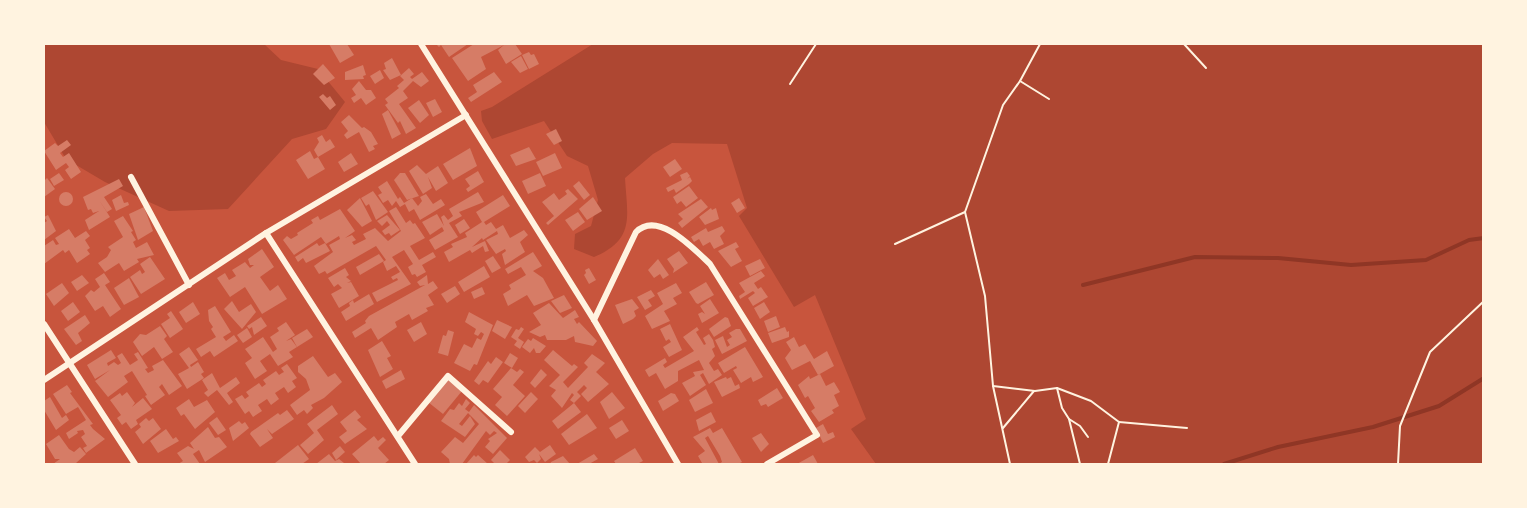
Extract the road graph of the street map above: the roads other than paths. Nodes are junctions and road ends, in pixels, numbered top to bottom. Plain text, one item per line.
1 (421, 44) edge
2 (466, 115) junction
3 (131, 177) dead end
4 (266, 233) junction
5 (189, 285) junction
6 (594, 320) junction
7 (44, 324) edge
8 (69, 363) junction
9 (44, 380) edge
10 (511, 432) dead end
11 (398, 436) junction
12 (135, 465) edge
13 (415, 465) edge
14 (678, 465) edge
15 (767, 465) edge

1 - 2 street
2 - 4 street
2 - 6 street
3 - 5 street
4 - 5 street
4 - 11 street
5 - 8 street
6 - 14 street
6 - 15 street
7 - 8 street
8 - 9 street
8 - 12 street
10 - 11 street
11 - 13 street

